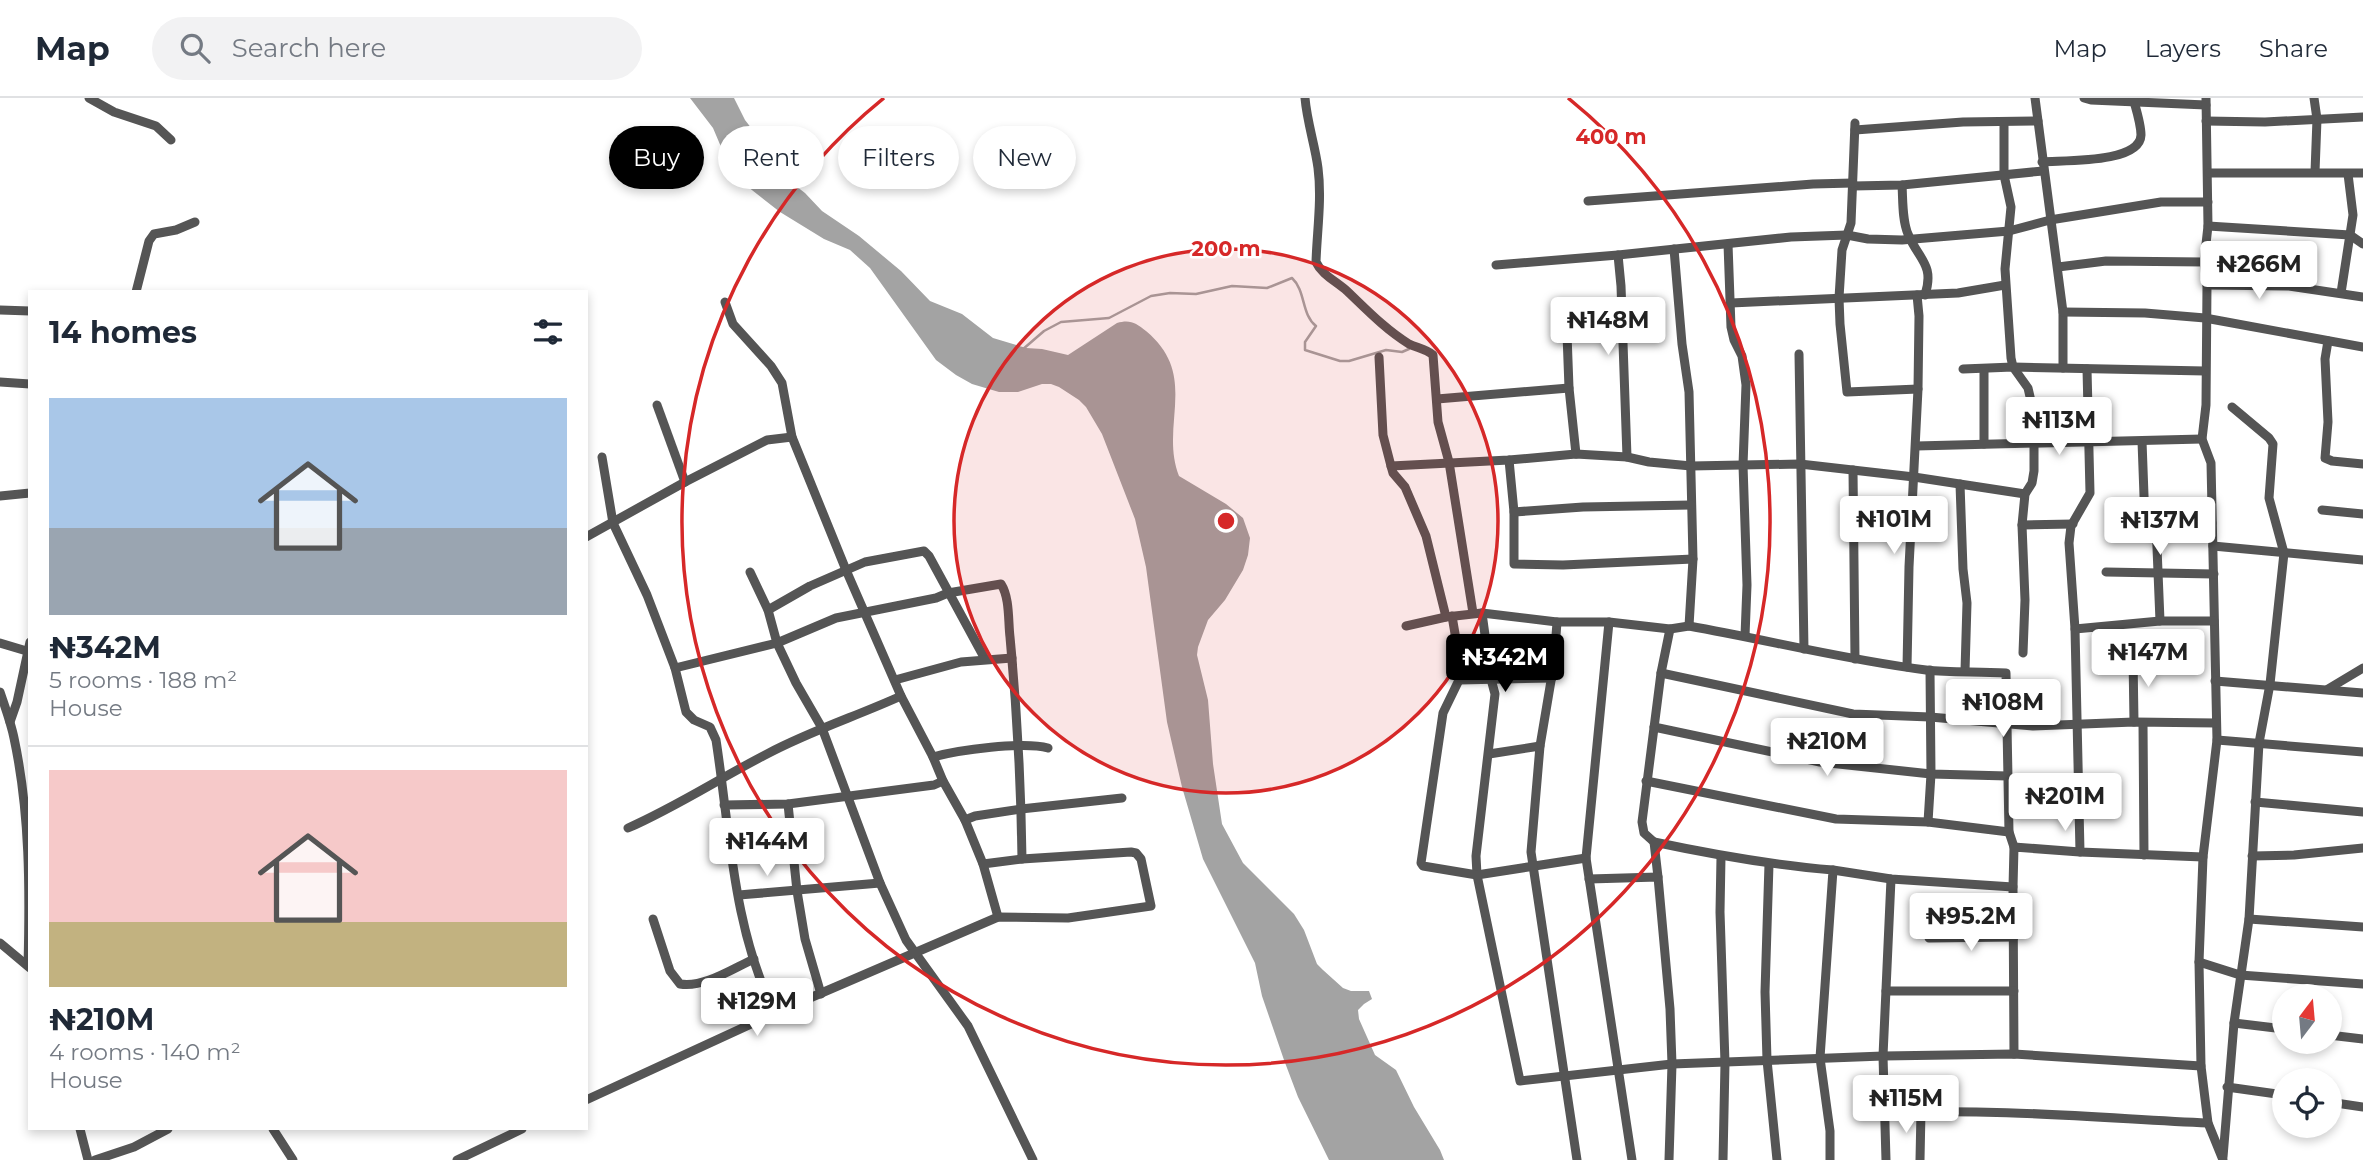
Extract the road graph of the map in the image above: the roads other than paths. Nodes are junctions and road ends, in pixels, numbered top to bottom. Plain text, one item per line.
1 (89, 98) edge
2 (1305, 98) edge
3 (2035, 98) edge
4 (2084, 98) edge
5 (2314, 98) edge
6 (2133, 100) edge
7 (2206, 101) edge
8 (2363, 117) edge
9 (2317, 120) junction
10 (2038, 121) junction
11 (2206, 121) junction
12 (2004, 122) junction
13 (171, 140) dead end
14 (2043, 166) junction
15 (2315, 172) junction
16 (2209, 173) junction
17 (2363, 173) edge
18 (2348, 174) junction
19 (2004, 175) junction
20 (1853, 185) junction
21 (1902, 185) junction
22 (1588, 201) dead end
23 (2208, 202) junction
24 (2050, 220) junction
25 (195, 222) dead end
26 (2208, 226) junction
27 (2009, 231) junction
28 (1847, 235) junction
29 (2350, 235) junction
30 (1911, 239) junction
31 (1728, 244) junction
32 (2363, 244) edge
33 (1674, 249) junction
34 (1618, 255) junction
35 (2204, 262) junction
36 (1496, 265) dead end
37 (2058, 267) junction
38 (2005, 285) junction
39 (2207, 285) junction
40 (137, 290) edge
41 (2341, 293) junction
42 (1921, 295) junction
43 (2363, 297) edge
44 (1839, 298) junction
45 (725, 302) dead end
46 (1731, 303) junction
47 (0, 310) edge
48 (28, 310) edge
49 (2063, 312) junction
50 (2205, 318) junction
51 (1567, 334) dead end
52 (2328, 341) junction
53 (2363, 347) edge
54 (1800, 354) dead end
55 (1379, 357) dead end
56 (2013, 367) junction
57 (2063, 368) junction
58 (1963, 369) dead end
59 (1984, 369) junction
60 (2087, 369) junction
61 (2205, 370) junction
62 (0, 382) edge
63 (28, 384) edge
64 (1569, 388) junction
65 (1918, 389) junction
66 (1437, 399) junction
67 (657, 405) dead end
68 (2232, 407) dead end
69 (792, 438) junction
70 (2202, 439) junction
71 (2090, 441) junction
72 (2143, 441) junction
73 (2035, 442) junction
74 (1984, 444) junction
75 (1916, 446) junction
76 (1576, 454) junction
77 (602, 457) dead end
78 (1628, 457) junction
79 (1509, 460) junction
80 (1450, 462) junction
81 (1800, 464) junction
82 (2363, 464) edge
83 (1743, 465) junction
84 (1391, 466) junction
85 (1691, 466) junction
86 (1853, 470) junction
87 (1914, 477) junction
88 (685, 482) junction
89 (1960, 484) junction
90 (28, 493) edge
91 (2025, 494) junction
92 (0, 496) edge
93 (1691, 505) junction
94 (2322, 510) dead end
95 (1514, 512) junction
96 (2363, 514) edge
97 (613, 523) junction
98 (2156, 523) junction
99 (2212, 523) junction
100 (2073, 524) junction
101 (2022, 525) junction
102 (588, 528) edge
103 (603, 529) junction
104 (588, 536) edge
105 (2213, 546) junction
106 (2284, 553) junction
107 (1693, 559) junction
108 (2363, 560) edge
109 (846, 570) junction
110 (750, 572) dead end
111 (2106, 572) dead end
112 (2158, 572) junction
113 (2214, 574) junction
114 (948, 593) junction
115 (768, 610) junction
116 (865, 611) junction
117 (1477, 613) junction
118 (1449, 616) junction
119 (2160, 621) junction
120 (2214, 621) junction
121 (1558, 622) junction
122 (1609, 622) junction
123 (1406, 626) dead end
124 (1689, 626) junction
125 (1670, 629) junction
126 (2075, 629) junction
127 (1745, 636) junction
128 (0, 643) edge
129 (777, 643) junction
130 (28, 649) edge
131 (1804, 649) junction
132 (28, 653) edge
133 (2023, 653) dead end
134 (2133, 656) dead end
135 (1012, 658) junction
136 (985, 659) junction
137 (1855, 659) junction
138 (1907, 667) junction
139 (675, 668) junction
140 (2363, 668) edge
141 (1930, 670) junction
142 (1965, 671) junction
143 (1661, 673) junction
144 (1552, 678) junction
145 (1491, 679) junction
146 (894, 680) junction
147 (1459, 680) junction
148 (2215, 681) junction
149 (2270, 684) junction
150 (2328, 690) junction
151 (0, 692) edge
152 (2363, 693) edge
153 (901, 696) junction
154 (1930, 717) junction
155 (10, 722) junction
156 (2138, 723) junction
157 (2216, 723) junction
158 (2006, 724) junction
159 (2078, 726) junction
160 (1654, 727) junction
161 (822, 728) junction
162 (2217, 740) junction
163 (2259, 744) junction
164 (1017, 746) junction
165 (1540, 746) junction
166 (1048, 747) dead end
167 (2363, 752) edge
168 (1489, 754) junction
169 (933, 757) junction
170 (1931, 774) junction
171 (2008, 776) junction
172 (723, 778) junction
173 (943, 781) junction
174 (1646, 781) junction
175 (847, 797) junction
176 (1122, 798) dead end
177 (2255, 802) junction
178 (788, 804) junction
179 (724, 805) junction
180 (1021, 809) junction
181 (2363, 812) edge
182 (965, 821) junction
183 (1928, 822) junction
184 (628, 828) dead end
185 (2009, 832) junction
186 (1654, 842) junction
187 (2014, 848) junction
188 (2363, 848) edge
189 (2080, 852) junction
190 (2144, 855) junction
191 (2252, 856) junction
192 (1721, 857) junction
193 (2203, 857) junction
194 (1586, 858) junction
195 (28, 859) edge
196 (1021, 859) junction
197 (983, 864) junction
198 (1769, 864) junction
199 (1533, 866) junction
200 (1833, 870) junction
201 (1477, 875) junction
202 (1658, 877) junction
203 (1589, 879) junction
204 (1891, 879) junction
205 (880, 883) junction
206 (2014, 887) junction
207 (797, 891) junction
208 (739, 895) junction
209 (998, 917) junction
210 (653, 919) dead end
211 (2249, 919) junction
212 (2363, 927) edge
213 (2014, 937) junction
214 (1929, 938) dead end
215 (0, 943) edge
216 (917, 953) junction
217 (754, 959) junction
218 (2199, 962) junction
219 (28, 966) edge
220 (2241, 975) junction
221 (2363, 984) edge
222 (1885, 992) junction
223 (2014, 992) junction
224 (821, 994) junction
225 (775, 1013) junction
226 (2234, 1023) junction
227 (2272, 1028) edge
228 (2342, 1037) edge
229 (2363, 1040) edge
230 (2014, 1054) junction
231 (1883, 1056) junction
232 (1820, 1058) junction
233 (1767, 1059) junction
234 (1725, 1063) junction
235 (1672, 1064) junction
236 (2201, 1066) junction
237 (1619, 1070) junction
238 (1565, 1076) junction
239 (2227, 1087) junction
240 (2272, 1093) edge
241 (588, 1099) edge
242 (2342, 1104) edge
243 (2363, 1107) edge
244 (1922, 1111) junction
245 (1885, 1113) junction
246 (2208, 1123) junction
247 (80, 1130) edge
248 (166, 1130) edge
249 (274, 1130) edge
250 (520, 1130) edge
251 (88, 1160) edge
252 (95, 1160) edge
253 (293, 1160) edge
254 (457, 1160) edge
255 (1033, 1160) edge
256 (1577, 1160) edge
257 (1632, 1160) edge
258 (1669, 1160) edge
259 (1723, 1160) edge
260 (1777, 1160) edge
261 (1830, 1160) edge
262 (1886, 1160) edge
263 (1920, 1160) edge
264 (2223, 1160) edge

1 - 13 street
2 - 66 street
3 - 10 street
4 - 6 street
5 - 9 street
6 - 7 street
6 - 14 street
7 - 11 street
8 - 9 street
9 - 11 street
9 - 15 street
10 - 12 street
10 - 14 street
11 - 16 street
12 - 19 street
12 - 20 street
14 - 19 street
14 - 24 street
15 - 16 street
15 - 18 street
16 - 23 street
17 - 18 street
18 - 29 street
19 - 21 street
19 - 27 street
20 - 21 street
20 - 22 street
20 - 28 street
21 - 30 street
23 - 24 street
23 - 26 street
24 - 27 street
24 - 37 street
25 - 40 street
26 - 29 street
26 - 35 street
27 - 30 street
27 - 38 street
28 - 30 street
28 - 31 street
28 - 44 street
29 - 32 street
29 - 41 street
30 - 42 street
31 - 33 street
31 - 46 street
33 - 34 street
33 - 85 street
34 - 36 street
34 - 78 street
35 - 37 street
35 - 39 street
37 - 49 street
38 - 42 street
38 - 56 street
39 - 41 street
39 - 50 street
41 - 43 street
42 - 44 street
42 - 65 street
44 - 46 street
44 - 65 street
45 - 69 street
46 - 83 street
47 - 48 street
49 - 50 street
49 - 57 street
50 - 52 street
50 - 61 street
51 - 64 street
52 - 53 street
52 - 82 street
54 - 81 street
55 - 84 street
56 - 57 street
56 - 59 street
56 - 73 street
57 - 60 street
58 - 59 street
59 - 74 street
60 - 61 street
60 - 71 street
61 - 70 street
62 - 63 street
64 - 66 street
64 - 76 street
65 - 75 street
66 - 80 street
67 - 88 street
68 - 106 street
69 - 88 street
69 - 109 street
70 - 72 street
70 - 99 street
71 - 72 street
71 - 73 street
71 - 100 street
72 - 98 street
73 - 74 street
73 - 91 street
74 - 75 street
75 - 87 street
76 - 78 street
76 - 79 street
77 - 97 street
78 - 85 street
79 - 80 street
79 - 95 street
80 - 84 street
80 - 117 street
81 - 83 street
81 - 86 street
81 - 131 street
83 - 85 street
83 - 127 street
84 - 118 street
85 - 93 street
86 - 87 street
86 - 137 street
87 - 89 street
87 - 138 street
88 - 97 street
89 - 91 street
89 - 142 street
90 - 92 street
91 - 101 street
93 - 95 street
93 - 107 street
94 - 96 street
95 - 107 street
97 - 103 street
97 - 139 street
98 - 99 street
98 - 112 street
99 - 105 street
100 - 101 street
100 - 126 street
101 - 133 street
102 - 103 street
103 - 104 street
105 - 106 street
105 - 113 street
106 - 108 street
106 - 149 street
107 - 124 street
109 - 114 street
109 - 115 street
109 - 116 street
110 - 115 street
111 - 112 street
112 - 113 street
112 - 119 street
113 - 120 street
114 - 116 street
114 - 135 street
114 - 136 street
115 - 129 street
116 - 129 street
116 - 146 street
117 - 118 street
117 - 121 street
117 - 145 street
118 - 123 street
118 - 147 street
119 - 120 street
119 - 126 street
120 - 148 street
121 - 122 street
121 - 144 street
122 - 125 street
122 - 194 street
124 - 125 street
124 - 127 street
125 - 143 street
126 - 159 street
127 - 131 street
128 - 130 street
129 - 139 street
129 - 161 street
131 - 137 street
132 - 155 street
134 - 156 street
135 - 136 street
135 - 164 street
136 - 146 street
137 - 138 street
138 - 141 street
139 - 172 street
140 - 150 street
141 - 142 street
141 - 154 street
142 - 158 street
143 - 154 street
143 - 160 street
144 - 145 street
144 - 165 street
145 - 147 street
145 - 168 street
146 - 153 street
147 - 201 street
148 - 149 street
148 - 157 street
149 - 150 street
149 - 163 street
150 - 152 street
151 - 155 street
153 - 161 street
153 - 169 street
154 - 158 street
154 - 170 street
155 - 195 street
156 - 157 street
156 - 159 street
156 - 190 street
157 - 162 street
158 - 159 street
158 - 171 street
159 - 189 street
160 - 170 street
160 - 174 street
161 - 172 street
161 - 175 street
162 - 163 street
162 - 193 street
163 - 167 street
163 - 177 street
164 - 166 street
164 - 169 street
164 - 180 street
165 - 168 street
165 - 199 street
168 - 201 street
169 - 173 street
170 - 171 street
170 - 183 street
171 - 185 street
172 - 179 street
172 - 184 street
173 - 175 street
173 - 182 street
174 - 183 street
174 - 186 street
175 - 178 street
175 - 205 street
176 - 180 street
177 - 181 street
177 - 191 street
178 - 179 street
178 - 207 street
179 - 208 street
180 - 182 street
180 - 196 street
182 - 197 street
183 - 185 street
185 - 187 street
186 - 192 street
186 - 202 street
187 - 189 street
187 - 206 street
188 - 191 street
189 - 190 street
190 - 193 street
191 - 211 street
192 - 198 street
192 - 234 street
193 - 218 street
194 - 199 street
194 - 203 street
196 - 197 street
196 - 209 street
197 - 209 street
198 - 200 street
198 - 233 street
199 - 201 street
199 - 238 street
200 - 204 street
200 - 232 street
201 - 238 street
202 - 203 street
202 - 235 street
203 - 237 street
204 - 206 street
204 - 222 street
205 - 207 street
205 - 216 street
206 - 213 street
207 - 208 street
207 - 224 street
208 - 217 street
209 - 216 street
210 - 217 street
211 - 212 street
211 - 220 street
213 - 214 street
213 - 223 street
215 - 219 street
216 - 224 street
216 - 255 street
217 - 225 street
218 - 220 street
218 - 236 street
220 - 221 street
220 - 226 street
222 - 223 street
222 - 231 street
223 - 230 street
224 - 225 street
225 - 241 street
226 - 227 street
226 - 239 street
228 - 229 street
230 - 231 street
230 - 236 street
231 - 232 street
231 - 245 street
232 - 233 street
232 - 261 street
233 - 234 street
233 - 260 street
234 - 235 street
234 - 259 street
235 - 237 street
235 - 258 street
236 - 246 street
237 - 238 street
237 - 257 street
238 - 256 street
239 - 240 street
239 - 264 street
242 - 243 street
244 - 245 street
244 - 246 street
244 - 263 street
245 - 262 street
246 - 264 street
247 - 251 street
248 - 252 street
249 - 253 street
250 - 254 street

